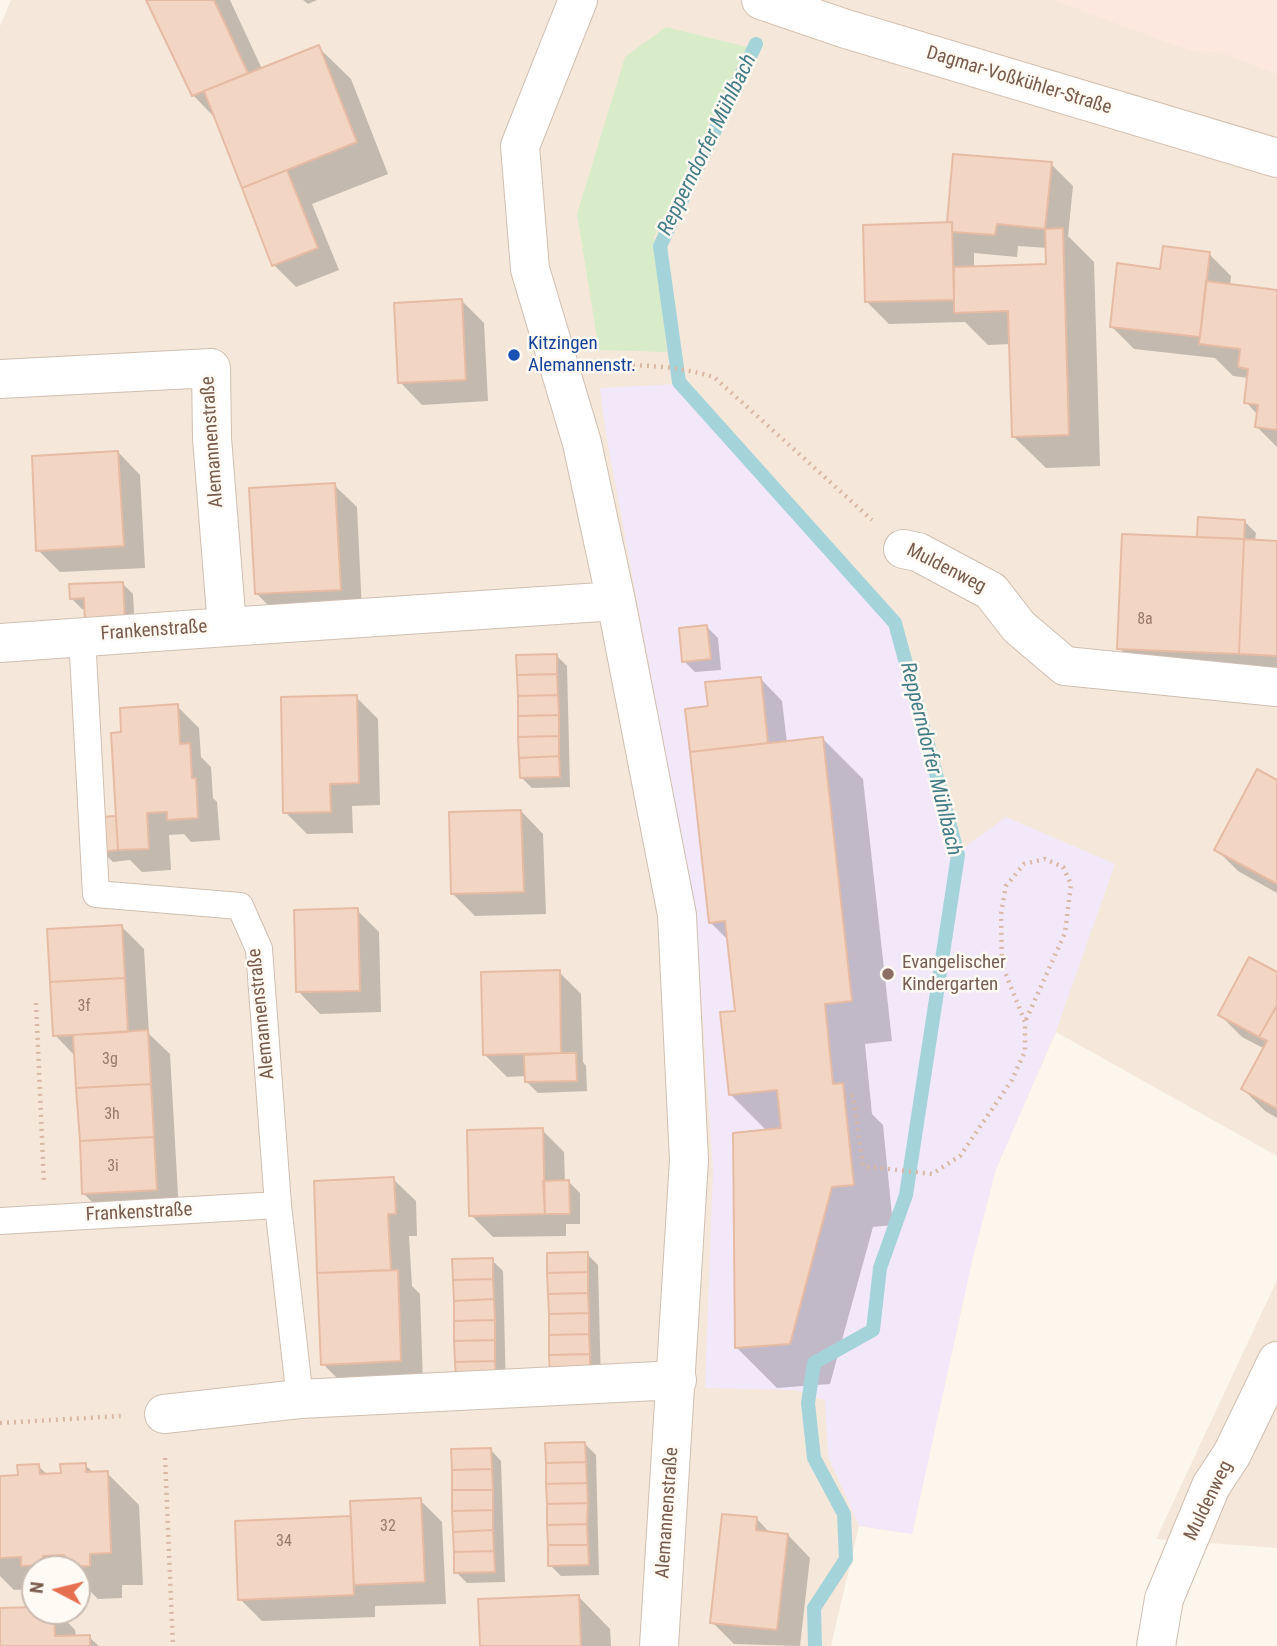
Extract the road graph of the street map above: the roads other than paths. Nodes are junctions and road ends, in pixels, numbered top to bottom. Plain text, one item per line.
1 (578, 0) edge
2 (761, 0) edge
3 (1277, 159) edge
4 (0, 379) edge
5 (903, 549) road end
6 (616, 601) junction
7 (226, 627) junction
8 (82, 636) junction
9 (0, 643) edge
10 (1277, 687) edge
11 (278, 1205) junction
12 (0, 1221) edge
13 (1277, 1361) edge
14 (677, 1380) junction
15 (300, 1399) junction
16 (164, 1414) road end
17 (659, 1646) edge
18 (1156, 1646) edge

1 - 6 street, Alemannenstraße
2 - 3 street, Dagmar-Voßkühler-Straße
4 - 7 street, Alemannenstraße
5 - 10 street, Muldenweg
6 - 7 street
6 - 14 street, Alemannenstraße
7 - 8 street, Frankenstraße
8 - 9 street
8 - 11 lane, Alemannenstraße
11 - 12 lane, Frankenstraße
11 - 15 lane, Alemannenstraße
13 - 18 street, Muldenweg
14 - 15 street
14 - 17 street, Alemannenstraße
15 - 16 street

